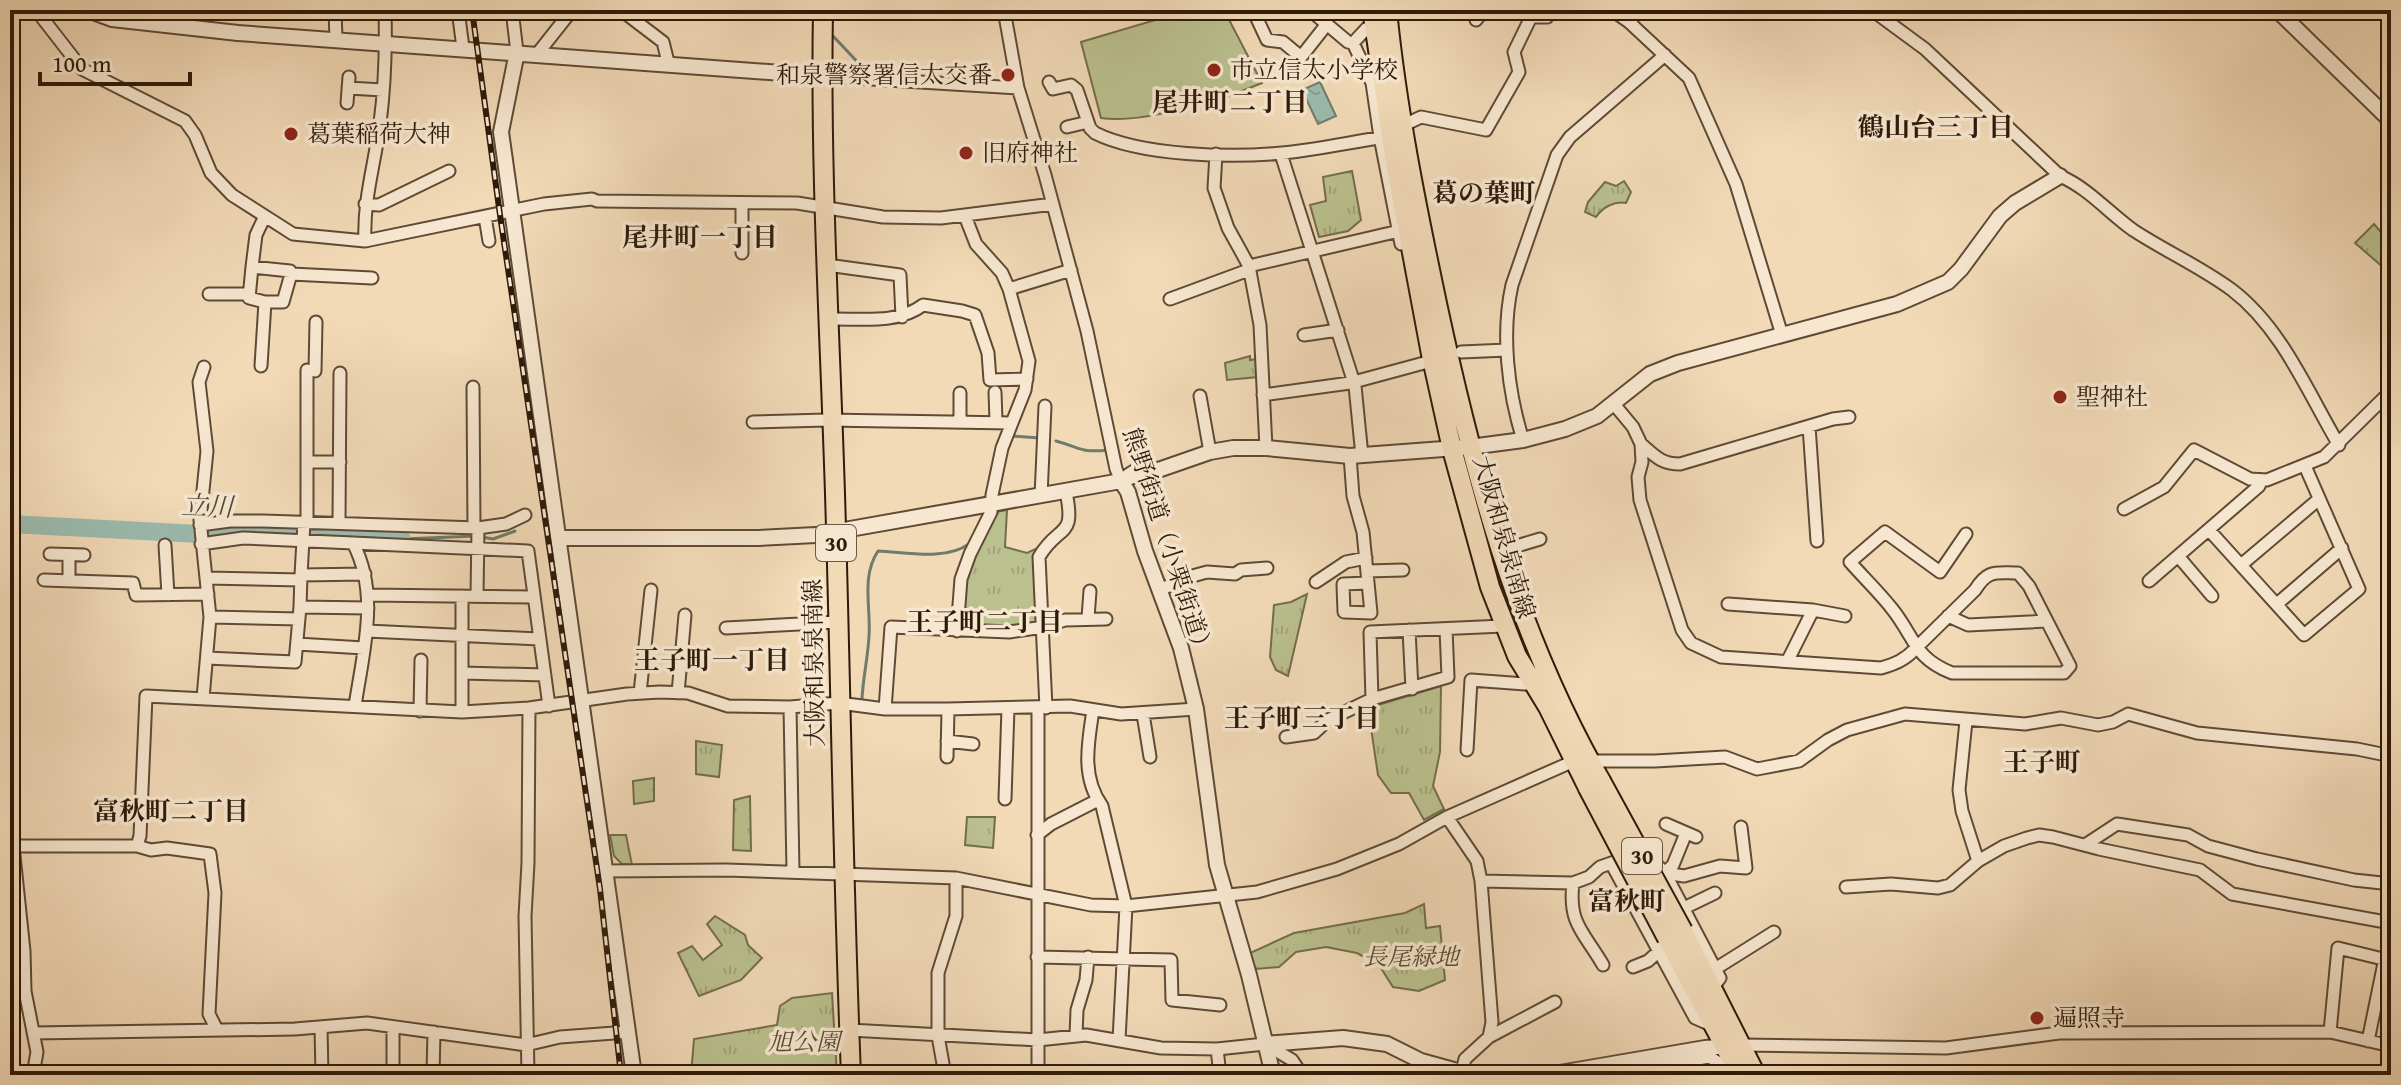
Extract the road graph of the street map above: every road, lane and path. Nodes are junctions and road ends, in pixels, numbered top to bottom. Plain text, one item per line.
1 (41, 10) edge
2 (88, 10) edge
3 (335, 10) edge
4 (385, 10) edge
5 (458, 10) edge
6 (512, 10) edge
7 (572, 10) edge
8 (621, 10) edge
9 (823, 10) edge
10 (864, 10) edge
11 (965, 10) edge
12 (1004, 10) edge
13 (1253, 10) edge
14 (1310, 10) edge
15 (1387, 10) edge
16 (1550, 10) edge
17 (1612, 10) edge
18 (1640, 10) edge
19 (1872, 10) edge
20 (2277, 10) edge
21 (1373, 18) edge
22 (1629, 22) junction
23 (1327, 24) junction
24 (336, 39) junction
25 (387, 43) junction
26 (1353, 43) junction
27 (463, 48) junction
28 (517, 52) junction
29 (538, 53) junction
30 (1665, 55) junction
31 (668, 62) junction
32 (822, 76) junction
33 (1049, 82) dead end
34 (1018, 88) junction
35 (383, 90) junction
36 (347, 103) dead end
37 (2391, 121) edge
38 (1088, 122) junction
39 (1067, 127) dead end
40 (1391, 132) junction
41 (1216, 154) junction
42 (1281, 154) junction
43 (449, 171) dead end
44 (2060, 176) junction
45 (742, 203) junction
46 (365, 204) junction
47 (1053, 204) junction
48 (826, 206) junction
49 (512, 211) junction
50 (265, 216) junction
51 (965, 216) junction
52 (485, 217) junction
53 (1399, 231) junction
54 (365, 241) junction
55 (489, 241) dead end
56 (1312, 250) junction
57 (742, 253) dead end
58 (827, 265) junction
59 (1249, 266) junction
60 (252, 267) junction
61 (1071, 270) junction
62 (291, 274) junction
63 (372, 278) dead end
64 (1009, 289) junction
65 (209, 294) dead end
66 (249, 294) junction
67 (1170, 299) dead end
68 (265, 302) junction
69 (902, 317) junction
70 (828, 319) junction
71 (316, 322) dead end
72 (1338, 330) junction
73 (1304, 335) dead end
74 (1782, 335) junction
75 (1507, 350) junction
76 (1461, 352) dead end
77 (1424, 363) junction
78 (261, 366) dead end
79 (204, 367) dead end
80 (340, 373) dead end
81 (1027, 379) junction
82 (1354, 382) junction
83 (473, 387) dead end
84 (2391, 391) edge
85 (995, 392) dead end
86 (960, 393) dead end
87 (1263, 395) junction
88 (1200, 396) dead end
89 (1613, 403) junction
90 (1045, 406) dead end
91 (1849, 417) dead end
92 (832, 420) junction
93 (960, 421) junction
94 (996, 421) junction
95 (753, 422) dead end
96 (1012, 423) junction
97 (1809, 426) junction
98 (1523, 440) junction
99 (1641, 444) junction
100 (2339, 445) junction
101 (1266, 448) junction
102 (1461, 448) junction
103 (1210, 452) junction
104 (1356, 456) junction
105 (307, 462) junction
106 (340, 462) junction
107 (2305, 466) junction
108 (1161, 469) joint
109 (1121, 481) junction
110 (2261, 481) junction
111 (1066, 492) junction
112 (1041, 496) junction
113 (2319, 499) junction
114 (992, 504) junction
115 (2124, 509) dead end
116 (525, 515) dead end
117 (305, 522) junction
118 (339, 522) junction
119 (200, 526) junction
120 (477, 528) junction
121 (2209, 530) junction
122 (836, 531) junction
123 (1966, 534) dead end
124 (355, 535) junction
125 (559, 538) junction
126 (304, 539) junction
127 (1540, 539) dead end
128 (1817, 541) dead end
129 (201, 542) junction
130 (165, 545) dead end
131 (477, 546) junction
132 (2342, 548) junction
133 (1500, 551) junction
134 (50, 554) dead end
135 (69, 555) junction
136 (84, 555) dead end
137 (2178, 556) junction
138 (2241, 565) junction
139 (1267, 568) dead end
140 (1403, 570) dead end
141 (1367, 571) junction
142 (365, 574) junction
143 (301, 577) junction
144 (206, 578) junction
145 (44, 580) dead end
146 (69, 581) junction
147 (2149, 581) dead end
148 (1316, 582) dead end
149 (651, 590) dead end
150 (1160, 590) junction
151 (1090, 591) dead end
152 (208, 594) junction
153 (168, 595) junction
154 (462, 596) junction
155 (477, 596) junction
156 (2212, 596) dead end
157 (533, 597) junction
158 (369, 602) junction
159 (1728, 604) dead end
160 (2277, 604) junction
161 (1813, 610) junction
162 (299, 613) junction
163 (685, 615) dead end
164 (1845, 616) dead end
165 (1948, 616) junction
166 (210, 617) junction
167 (1088, 618) junction
168 (1106, 619) dead end
169 (2047, 621) junction
170 (837, 622) junction
171 (1503, 626) junction
172 (1044, 627) junction
173 (726, 628) dead end
174 (1446, 629) junction
175 (1409, 630) junction
176 (367, 631) junction
177 (957, 631) junction
178 (462, 636) junction
179 (539, 639) junction
180 (297, 644) junction
181 (364, 648) junction
182 (1915, 649) junction
183 (207, 658) junction
184 (421, 660) dead end
185 (1788, 660) junction
186 (462, 673) junction
187 (545, 675) junction
188 (1531, 681) junction
189 (1412, 689) junction
190 (640, 693) junction
191 (678, 693) junction
192 (203, 698) junction
193 (1372, 699) junction
194 (580, 701) junction
195 (839, 703) junction
196 (355, 706) junction
197 (549, 706) junction
198 (790, 707) junction
199 (529, 708) junction
200 (1008, 708) junction
201 (1042, 708) junction
202 (885, 709) junction
203 (948, 709) junction
204 (1196, 709) junction
205 (1093, 710) junction
206 (420, 711) junction
207 (462, 712) junction
208 (1143, 714) junction
209 (1966, 721) junction
210 (1286, 737) dead end
211 (947, 741) junction
212 (973, 744) dead end
213 (1467, 750) dead end
214 (2391, 756) edge
215 (947, 757) dead end
216 (1150, 757) dead end
217 (1582, 761) junction
218 (1005, 799) dead end
219 (1098, 800) junction
220 (1447, 817) junction
221 (1666, 824) dead end
222 (1741, 827) dead end
223 (1037, 835) junction
224 (2085, 845) junction
225 (11, 846) edge
226 (137, 846) junction
227 (1978, 861) junction
228 (1611, 863) junction
229 (605, 871) junction
230 (793, 871) junction
231 (844, 873) junction
232 (1665, 873) junction
233 (956, 878) junction
234 (1481, 881) junction
235 (1573, 883) junction
236 (2391, 884) edge
237 (1846, 887) dead end
238 (1715, 893) dead end
239 (1223, 894) junction
240 (1036, 895) junction
241 (1126, 906) junction
242 (1684, 908) junction
243 (2391, 923) edge
244 (1774, 932) dead end
245 (1670, 940) junction
246 (1037, 957) junction
247 (1088, 957) junction
248 (1123, 958) junction
249 (2388, 959) edge
250 (1603, 965) dead end
251 (1633, 967) dead end
252 (1715, 969) junction
253 (1711, 990) junction
254 (1555, 1002) dead end
255 (1220, 1005) dead end
256 (321, 1027) junction
257 (393, 1027) junction
258 (216, 1028) junction
259 (849, 1030) junction
260 (434, 1032) junction
261 (628, 1032) junction
262 (2330, 1032) junction
263 (34, 1033) junction
264 (938, 1036) junction
265 (1076, 1036) junction
266 (1489, 1037) junction
267 (1038, 1040) junction
268 (1119, 1040) junction
269 (1300, 1041) junction
270 (2368, 1041) junction
271 (1265, 1044) junction
272 (526, 1045) junction
273 (1733, 1046) junction
274 (2391, 1046) edge
275 (1217, 1049) junction
276 (1292, 1060) junction
277 (1658, 1066) edge
278 (1601, 1071) edge
279 (1465, 1074) edge
280 (33, 1075) edge
281 (322, 1075) edge
282 (393, 1075) edge
283 (433, 1075) edge
284 (528, 1075) edge
285 (634, 1075) edge
286 (851, 1075) edge
287 (945, 1075) edge
288 (1038, 1075) edge
289 (1220, 1075) edge
290 (1273, 1075) edge
291 (1302, 1075) edge
292 (1548, 1075) edge
293 (1725, 1075) edge
294 (1740, 1075) edge
295 (1756, 1075) edge

1 - 50 street
2 - 24 street
3 - 24 street
4 - 25 street
5 - 27 street
6 - 28 street
7 - 29 street
8 - 31 street
9 - 32 main road, 大阪和泉泉南線 / 30
10 - 11 street
12 - 34 street, 熊野街道（小栗街道）
13 - 23 street
14 - 23 street
15 - 40 main road, 大阪和泉泉南線 / 30
16 - 40 street
17 - 22 street
18 - 22 street
19 - 44 street
20 - 37 street
21 - 26 street
21 - 40 main road, 大阪和泉泉南線 / 30
22 - 30 street
23 - 26 street
24 - 25 street
25 - 27 street
25 - 35 street
26 - 40 street
27 - 28 street
28 - 29 street
28 - 49 street
29 - 31 street
30 - 74 street
30 - 75 street
31 - 32 street
32 - 34 street
32 - 48 main road, 大阪和泉泉南線 / 30
33 - 38 street
34 - 47 street, 熊野街道（小栗街道）
35 - 36 street
35 - 46 street
38 - 39 street
38 - 41 street
40 - 42 street
40 - 53 street
40 - 102 main road, 大阪和泉泉南線 / 30
41 - 42 street
41 - 59 street
42 - 56 street
43 - 46 street
44 - 74 street
44 - 100 street
45 - 48 street
45 - 49 street
45 - 57 street
46 - 54 street
47 - 51 street
47 - 61 street, 熊野街道（小栗街道）
48 - 51 street
48 - 58 main road, 大阪和泉泉南線 / 30
49 - 52 street
49 - 125 street
50 - 54 street
50 - 60 street
51 - 64 street
52 - 54 street
52 - 55 street
53 - 56 street
53 - 77 street
56 - 59 street
56 - 72 street
58 - 69 street
58 - 70 main road, 大阪和泉泉南線 / 30
59 - 67 street
59 - 87 street
60 - 62 street
60 - 66 street
61 - 64 street
61 - 109 street, 熊野街道（小栗街道）
62 - 63 street
62 - 68 street
64 - 81 street
65 - 66 street
66 - 68 street
68 - 78 street
69 - 70 street
69 - 81 street
70 - 92 main road, 大阪和泉泉南線 / 30
71 - 105 street
72 - 73 street
72 - 82 street
74 - 89 street
75 - 76 street
75 - 98 street
77 - 82 street
77 - 102 street
79 - 119 street
80 - 106 street
81 - 96 street
82 - 87 street
82 - 104 street
83 - 120 street
84 - 100 street
85 - 94 street
86 - 93 street
87 - 101 street
88 - 103 street
89 - 98 street
89 - 99 street
90 - 112 street
91 - 97 street
92 - 93 street
92 - 95 street
92 - 122 main road, 大阪和泉泉南線 / 30
93 - 94 street
94 - 96 street
96 - 114 street
97 - 99 street
97 - 128 street
98 - 102 street
99 - 185 street
100 - 107 street
101 - 103 street
101 - 104 street
102 - 104 street
102 - 133 main road, 大阪和泉泉南線 / 30
102 - 171 main road, 大阪和泉泉南線 / 30
103 - 108 street
104 - 141 street
105 - 106 street
105 - 117 street
106 - 118 street
107 - 110 street
107 - 113 street
108 - 109 street
109 - 111 street
109 - 150 street, 熊野街道（小栗街道）
110 - 115 street
110 - 121 street
111 - 112 street
111 - 172 street
112 - 114 street
113 - 132 street
113 - 138 street
114 - 122 street
114 - 177 street
116 - 120 street
117 - 118 street
117 - 119 street
117 - 126 street
118 - 124 street
119 - 129 street
120 - 124 street
120 - 131 street
121 - 137 street
121 - 138 street
122 - 125 street
122 - 170 main road, 大阪和泉泉南線 / 30
123 - 182 street
124 - 126 street
124 - 131 street
124 - 142 street
125 - 194 street
126 - 129 street
126 - 143 street
127 - 133 street
129 - 144 street
130 - 153 street
131 - 155 street
131 - 157 street
132 - 160 street
132 - 160 street
133 - 217 main road, 大阪和泉泉南線 / 30
134 - 135 street
135 - 136 street
135 - 146 street
137 - 147 street
137 - 156 street
138 - 160 street
139 - 150 street
140 - 141 street
141 - 148 street
142 - 143 street
142 - 158 street
143 - 144 street
143 - 162 street
144 - 152 street
145 - 146 street
146 - 153 street
149 - 190 street
150 - 204 street, 熊野街道（小栗街道）
151 - 167 street
152 - 153 street
152 - 166 street
154 - 155 street
154 - 158 street
154 - 178 street
155 - 157 street
157 - 179 street
158 - 162 street
158 - 176 street
159 - 161 street
161 - 164 street
161 - 185 street
162 - 166 street
162 - 180 street
163 - 191 street
165 - 169 street
165 - 169 street
165 - 182 street
166 - 183 street
167 - 168 street
167 - 172 street
169 - 182 street
170 - 173 street
170 - 195 main road, 大阪和泉泉南線 / 30
171 - 174 street
171 - 188 main road, 大阪和泉泉南線 / 30
172 - 177 street
172 - 201 street
174 - 175 street
174 - 189 street
175 - 189 street
175 - 193 street
176 - 178 street
176 - 181 street
177 - 202 street
178 - 179 street
178 - 186 street
179 - 187 street
180 - 181 street
180 - 183 street
181 - 196 street
182 - 185 street
183 - 192 street
184 - 206 street
186 - 187 street
186 - 207 street
187 - 197 street
188 - 213 street
188 - 217 main road, 大阪和泉泉南線 / 30
189 - 193 street
190 - 191 street
190 - 194 street
191 - 198 street
192 - 196 street
192 - 226 street
193 - 210 street
194 - 197 street
194 - 229 street
195 - 198 street
195 - 202 street
195 - 231 main road, 大阪和泉泉南線 / 30
196 - 206 street
197 - 199 street
198 - 230 street
199 - 207 street
199 - 272 street
200 - 201 street
200 - 203 street
200 - 218 street
201 - 205 street
201 - 223 street
202 - 203 street
203 - 211 street
204 - 208 street
204 - 239 street, 熊野街道（小栗街道）
205 - 208 street
205 - 219 street
206 - 207 street
208 - 216 street
209 - 214 street
209 - 217 street
209 - 227 street
211 - 212 street
211 - 215 street
217 - 220 street
217 - 245 main road, 大阪和泉泉南線 / 30, bridge
219 - 223 street
219 - 241 street
220 - 234 street
220 - 239 street
221 - 232 street
222 - 232 street
223 - 240 street
224 - 227 street
224 - 236 street
224 - 243 street
225 - 226 street
225 - 263 street
226 - 258 street
227 - 237 street
228 - 232 street
228 - 235 street
228 - 245 street
229 - 230 street
229 - 261 street
230 - 231 street
231 - 233 street
231 - 259 main road, 大阪和泉泉南線 / 30
232 - 242 street
233 - 240 street
233 - 264 street
234 - 235 street
234 - 266 street
235 - 250 street
238 - 242 street
239 - 241 street
239 - 271 street, 熊野街道（小栗街道）
240 - 241 street
240 - 246 street
241 - 248 street
242 - 252 street
244 - 252 street
245 - 251 street
245 - 253 main road, 大阪和泉泉南線 / 30
245 - 273 main road, 大阪和泉泉南線 / 30
246 - 247 street
246 - 267 street
247 - 248 street
247 - 265 street
248 - 255 street
248 - 268 street
249 - 262 street
249 - 270 street
252 - 253 street
253 - 273 main road, 大阪和泉泉南線 / 30
254 - 266 street
256 - 257 street
256 - 258 street
256 - 281 street
257 - 260 street
257 - 282 street
258 - 263 street
259 - 264 street
259 - 286 main road, 大阪和泉泉南線 / 30
260 - 272 street
260 - 283 street
261 - 272 street
261 - 285 street
262 - 270 street
262 - 273 street
263 - 280 street
264 - 267 street
264 - 287 street
265 - 267 street
265 - 268 street
266 - 279 street
267 - 288 street
268 - 275 street
269 - 271 street
269 - 276 street
269 - 279 street
270 - 274 street
271 - 275 street
271 - 276 street
271 - 290 street, 熊野街道（小栗街道）
272 - 284 street
273 - 277 street
273 - 294 main road, 大阪和泉泉南線 / 30
273 - 295 main road, 大阪和泉泉南線 / 30
275 - 289 street
276 - 291 street
277 - 278 street
277 - 293 street
278 - 292 street

